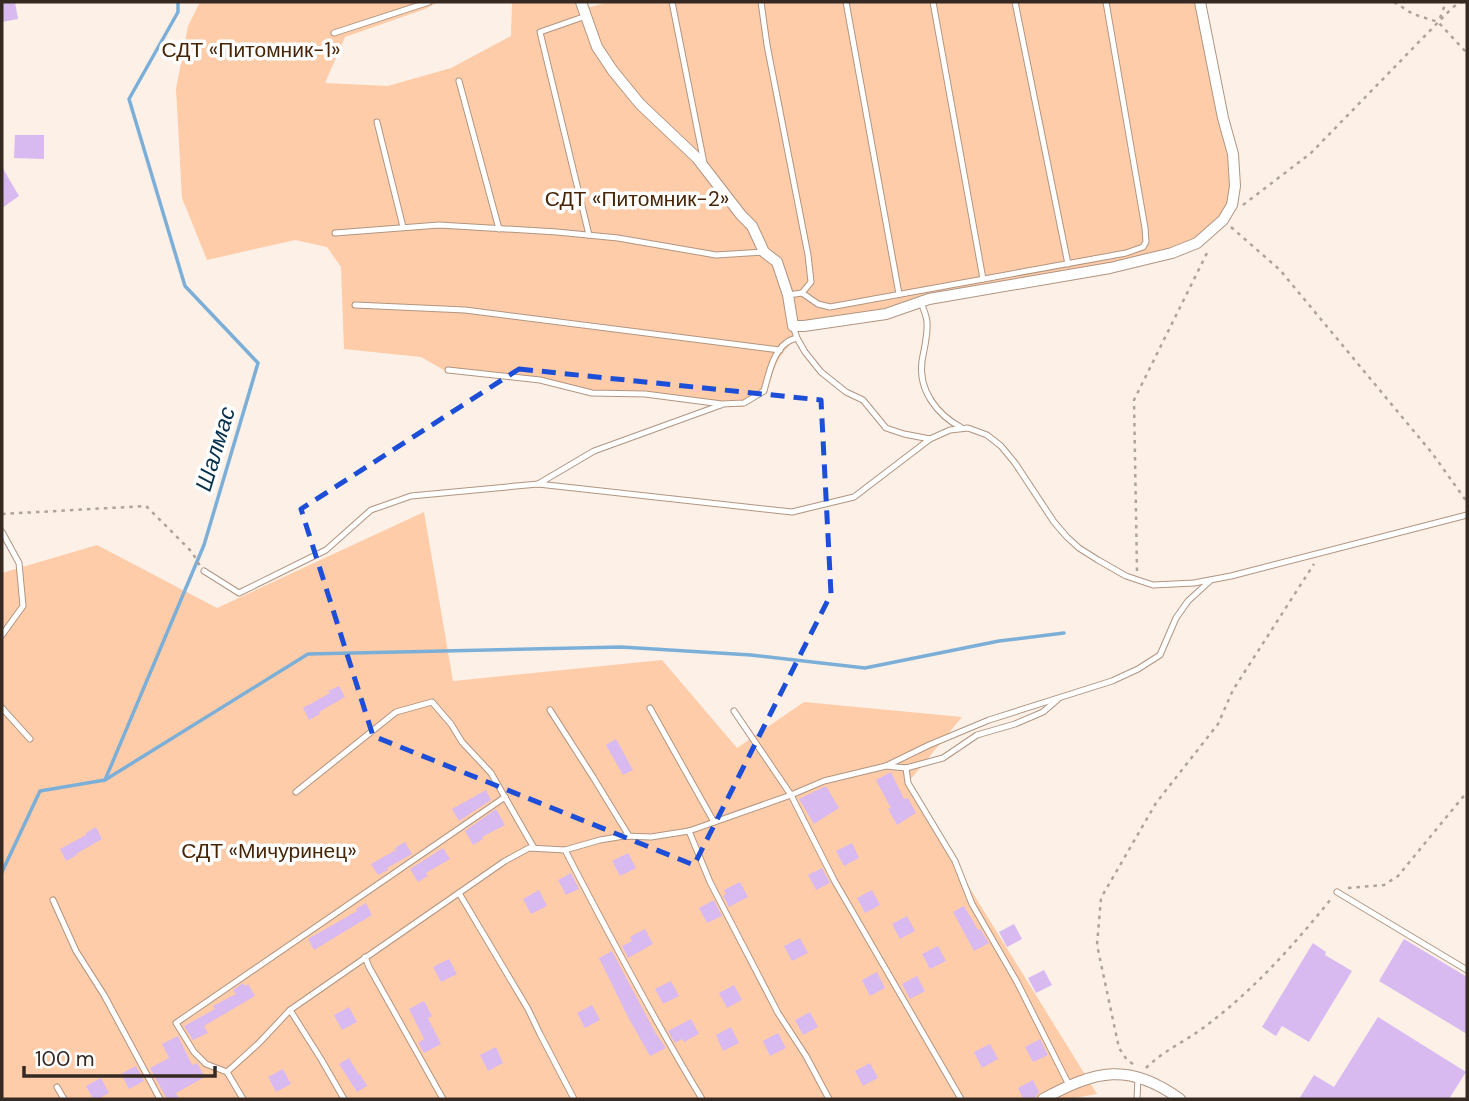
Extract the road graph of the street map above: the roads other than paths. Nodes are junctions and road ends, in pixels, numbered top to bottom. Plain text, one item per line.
1 (429, 2) edge
2 (673, 2) edge
3 (761, 2) edge
4 (846, 2) edge
5 (933, 2) edge
6 (1015, 2) edge
7 (1105, 2) edge
8 (1200, 2) edge
9 (585, 6) edge
10 (334, 33) dead end
11 (458, 81) dead end
12 (377, 121) dead end
13 (706, 170) junction
14 (402, 227) junction
15 (499, 229) junction
16 (335, 233) dead end
17 (589, 235) junction
18 (764, 252) junction
19 (1068, 264) junction
20 (983, 279) junction
21 (802, 293) junction
22 (899, 294) junction
23 (788, 295) junction
24 (921, 302) junction
25 (355, 305) dead end
26 (793, 326) junction
27 (797, 338) junction
28 (780, 350) junction
29 (448, 370) dead end
30 (722, 404) junction
31 (963, 429) junction
32 (930, 439) junction
33 (538, 484) junction
34 (1467, 515) edge
35 (2, 532) edge
36 (204, 571) road end
37 (1210, 580) junction
38 (2, 635) edge
39 (1060, 697) junction
40 (2, 708) edge
41 (650, 708) dead end
42 (550, 710) dead end
43 (734, 711) dead end
44 (30, 739) dead end
45 (886, 766) junction
46 (906, 768) junction
47 (296, 792) dead end
48 (791, 795) junction
49 (505, 797) junction
50 (714, 822) junction
51 (689, 831) junction
52 (629, 836) junction
53 (534, 848) junction
54 (565, 850) junction
55 (1336, 892) road end
56 (459, 893) junction
57 (53, 900) dead end
58 (365, 957) junction
59 (1467, 970) edge
60 (290, 1010) junction
61 (1139, 1071) junction
62 (227, 1072) junction
63 (1069, 1085) junction
64 (57, 1087) dead end
65 (64, 1099) edge
66 (160, 1099) edge
67 (243, 1099) edge
68 (344, 1099) edge
69 (443, 1099) edge
70 (574, 1099) edge
71 (702, 1099) edge
72 (829, 1099) edge
73 (961, 1099) edge
74 (1043, 1099) edge
75 (1137, 1099) edge
76 (1180, 1099) edge

1 - 10 lane
2 - 13 lane
3 - 21 lane
4 - 22 lane
5 - 20 lane
6 - 19 lane
7 - 19 lane
8 - 24 street
9 - 13 street
9 - 17 lane
11 - 15 lane
12 - 14 lane
13 - 18 street
14 - 15 lane
14 - 16 lane
15 - 17 lane
17 - 18 lane
18 - 23 street
19 - 20 lane
20 - 22 lane
21 - 22 lane
21 - 23 lane
23 - 26 street
24 - 26 street
24 - 31 lane
25 - 28 lane
26 - 27 lane
27 - 28 lane
27 - 32 lane
28 - 30 lane
29 - 30 lane
30 - 33 lane
31 - 32 lane
31 - 37 lane
32 - 33 lane
33 - 36 lane
34 - 37 lane
35 - 38 lane
37 - 39 lane
39 - 45 lane
39 - 46 lane
40 - 44 lane
41 - 50 lane
42 - 52 lane
43 - 48 lane
45 - 46 lane
45 - 48 lane
46 - 63 lane
47 - 49 lane
48 - 50 lane
48 - 73 lane
49 - 53 lane
49 - 62 lane
50 - 51 lane
51 - 52 lane
51 - 72 lane
52 - 54 lane
53 - 54 lane
53 - 56 lane
54 - 71 lane
55 - 59 lane
56 - 58 lane
56 - 70 lane
57 - 66 lane
58 - 60 lane
58 - 69 lane
60 - 62 lane
60 - 68 lane
61 - 63 street
61 - 75 lane
61 - 76 street
62 - 67 lane
63 - 74 street
64 - 65 lane

